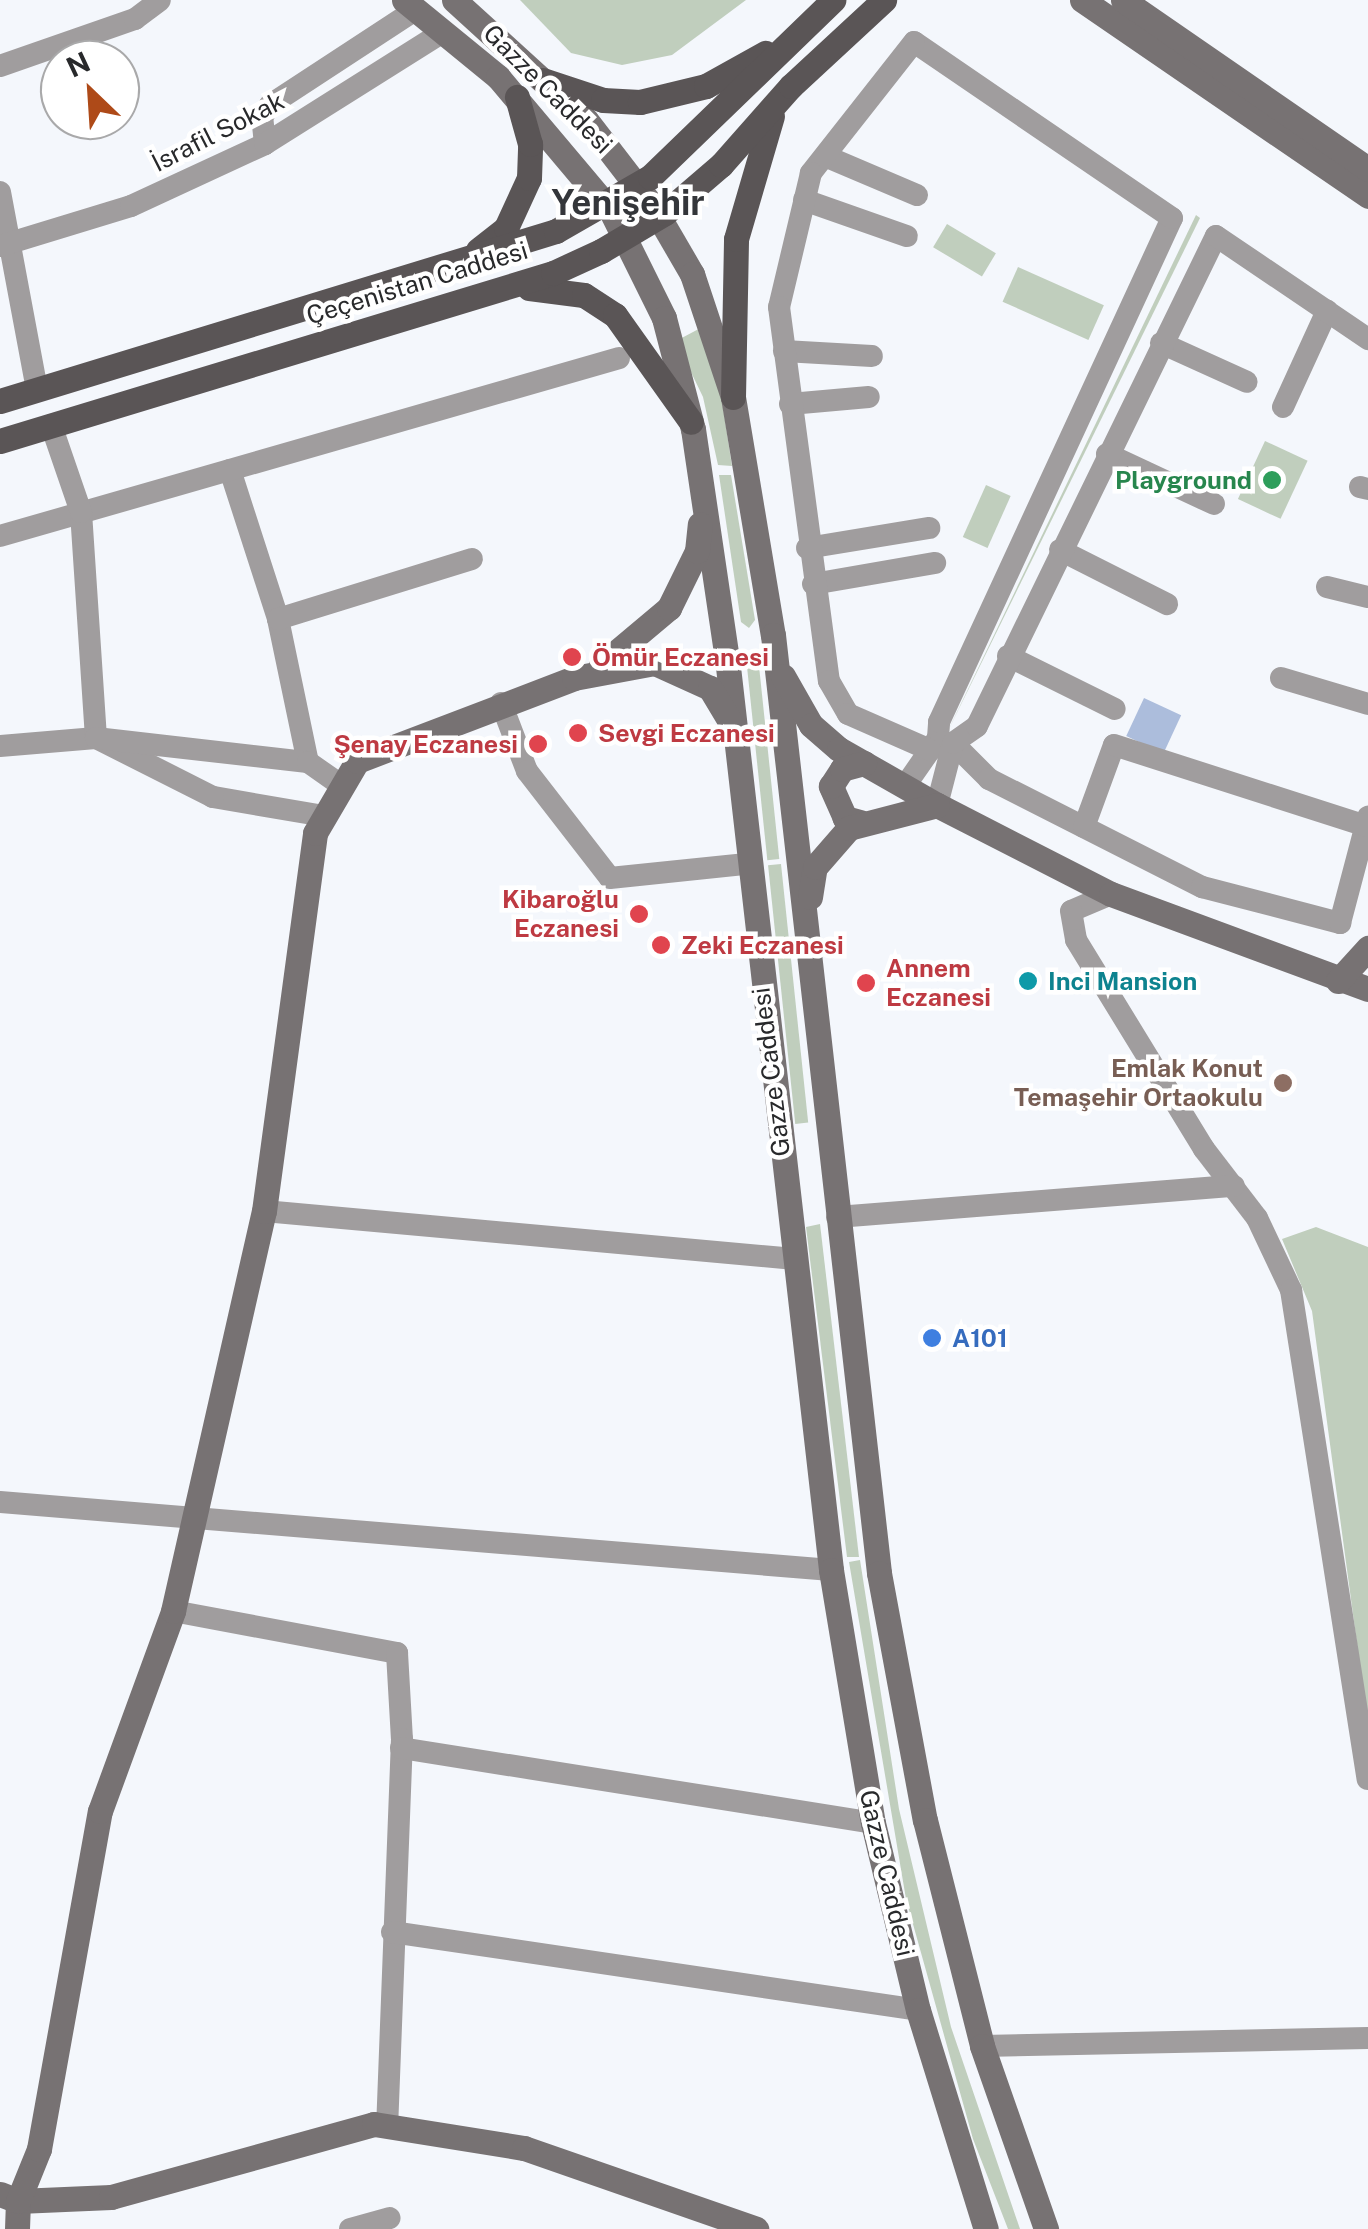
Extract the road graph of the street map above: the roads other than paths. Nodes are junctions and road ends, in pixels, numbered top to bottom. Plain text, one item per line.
1 (160, 0) edge
2 (454, 0) edge
3 (834, 0) edge
4 (884, 0) edge
5 (1082, 0) edge
6 (1123, 0) edge
7 (410, 5) edge
8 (804, 30) junction
9 (443, 32) junction
10 (0, 66) edge
11 (544, 80) junction
12 (516, 97) junction
13 (777, 102) junction
14 (265, 144) junction
15 (825, 156) junction
16 (1368, 169) edge
17 (638, 185) junction
18 (0, 192) edge
19 (916, 194) dead end
20 (1368, 196) edge
21 (804, 200) junction
22 (607, 205) junction
23 (659, 217) junction
24 (907, 236) dead end
25 (624, 238) junction
26 (6, 244) edge
27 (456, 264) junction
28 (480, 296) junction
29 (1327, 311) junction
30 (1368, 340) edge
31 (1162, 343) junction
32 (784, 351) junction
33 (872, 356) dead end
34 (619, 358) dead end
35 (1247, 382) dead end
36 (37, 389) junction
37 (734, 397) junction
38 (869, 397) dead end
39 (0, 400) edge
40 (790, 404) junction
41 (1283, 407) dead end
42 (691, 422) junction
43 (51, 425) junction
44 (0, 441) edge
45 (1107, 454) junction
46 (230, 470) junction
47 (704, 496) junction
48 (1214, 504) dead end
49 (81, 512) junction
50 (929, 528) dead end
51 (0, 536) edge
52 (807, 548) junction
53 (1060, 550) junction
54 (472, 558) dead end
55 (934, 563) dead end
56 (813, 584) junction
57 (1327, 587) dead end
58 (1368, 596) edge
59 (1167, 604) dead end
60 (278, 619) junction
61 (1008, 656) junction
62 (777, 666) junction
63 (574, 678) junction
64 (1281, 678) dead end
65 (501, 703) junction
66 (1368, 704) edge
67 (1115, 708) dead end
68 (734, 730) junction
69 (96, 738) junction
70 (954, 743) junction
71 (0, 746) edge
72 (930, 750) junction
73 (308, 762) junction
74 (864, 763) junction
75 (340, 784) junction
76 (905, 786) junction
77 (937, 805) junction
78 (324, 816) junction
79 (860, 822) junction
80 (1367, 822) edge
81 (1084, 827) junction
82 (746, 864) junction
83 (1111, 894) junction
84 (1368, 948) edge
85 (810, 960) junction
86 (1338, 980) junction
87 (1368, 988) edge
88 (1234, 1186) junction
89 (264, 1211) junction
90 (837, 1217) junction
91 (796, 1259) junction
92 (0, 1502) edge
93 (199, 1514) junction
94 (830, 1570) junction
95 (173, 1611) junction
96 (402, 1748) junction
97 (1368, 1779) edge
98 (873, 1823) junction
99 (392, 1932) junction
100 (918, 2010) junction
101 (1368, 2038) edge
102 (982, 2046) junction
103 (388, 2126) junction
104 (9, 2198) edge
105 (390, 2218) dead end
106 (16, 2229) edge
107 (350, 2229) edge
108 (756, 2229) edge
109 (986, 2229) edge
110 (1046, 2229) edge

1 - 10 street
2 - 11 main road, Gazze Caddesi
3 - 8 main road, Çeçenistan Caddesi
4 - 13 main road, Çeçenistan Caddesi
5 - 20 main road
6 - 16 main road
7 - 9 main road, Gazze Caddesi
7 - 14 street
8 - 11 main road
8 - 17 main road, Çeçenistan Caddesi
9 - 12 main road, Gazze Caddesi
9 - 14 street, İsrafil Sokak
11 - 17 main road, Gazze Caddesi
12 - 22 main road, Gazze Caddesi
12 - 27 main road
13 - 23 main road, Çeçenistan Caddesi
13 - 37 main road
14 - 26 street, İsrafil Sokak
15 - 19 street
15 - 21 street
15 - 72 street
17 - 22 main road, Çeçenistan Caddesi
17 - 23 main road, Gazze Caddesi
18 - 26 street
21 - 24 street
21 - 32 street
22 - 25 main road, Gazze Caddesi
22 - 27 main road, Çeçenistan Caddesi
23 - 25 main road, Çeçenistan Caddesi
23 - 37 main road, Gazze Caddesi
25 - 28 main road, Çeçenistan Caddesi
25 - 42 main road, Gazze Caddesi
26 - 36 street
27 - 36 main road, Çeçenistan Caddesi
28 - 42 main road
28 - 43 main road, Çeçenistan Caddesi
29 - 30 street
29 - 31 street
29 - 41 street
31 - 35 street
31 - 45 street
32 - 33 street
32 - 40 street
34 - 46 street
36 - 39 main road, Çeçenistan Caddesi
37 - 62 main road, Gazze Caddesi
38 - 40 street
40 - 52 street
42 - 47 main road, Gazze Caddesi
43 - 44 main road, Çeçenistan Caddesi
43 - 49 street
45 - 48 street
45 - 53 street
46 - 49 street
46 - 60 street
47 - 63 main road
47 - 68 main road, Gazze Caddesi
49 - 51 street
49 - 69 street
50 - 52 street
52 - 56 street
53 - 59 street
53 - 61 street
54 - 60 street
55 - 56 street
56 - 72 street
57 - 58 street
60 - 73 street
61 - 67 street
61 - 70 street
62 - 74 main road
62 - 85 main road, Gazze Caddesi
63 - 65 main road
63 - 68 main road
64 - 66 street
65 - 75 main road
65 - 82 street
68 - 82 main road, Gazze Caddesi
69 - 71 street
69 - 73 street
69 - 78 street
70 - 77 street
70 - 81 street
72 - 76 street
73 - 75 street
74 - 76 main road
74 - 79 main road
75 - 78 main road
76 - 77 main road
77 - 79 main road
77 - 83 main road
78 - 89 main road
79 - 85 main road
80 - 81 street
80 - 81 street
82 - 91 main road, Gazze Caddesi
83 - 86 main road
83 - 88 street
84 - 86 main road
85 - 90 main road, Gazze Caddesi
86 - 87 main road
88 - 90 street
88 - 97 street
89 - 91 street
89 - 93 main road
90 - 102 main road, Gazze Caddesi
91 - 94 main road, Gazze Caddesi
92 - 93 street
93 - 94 street
93 - 95 main road
94 - 98 main road, Gazze Caddesi
95 - 96 street
95 - 104 main road
96 - 98 street
96 - 99 street
98 - 100 main road, Gazze Caddesi
99 - 100 street
99 - 103 street
100 - 109 main road, Gazze Caddesi
101 - 102 street
102 - 110 main road, Gazze Caddesi
103 - 104 main road
103 - 108 main road
104 - 106 main road
105 - 107 street

